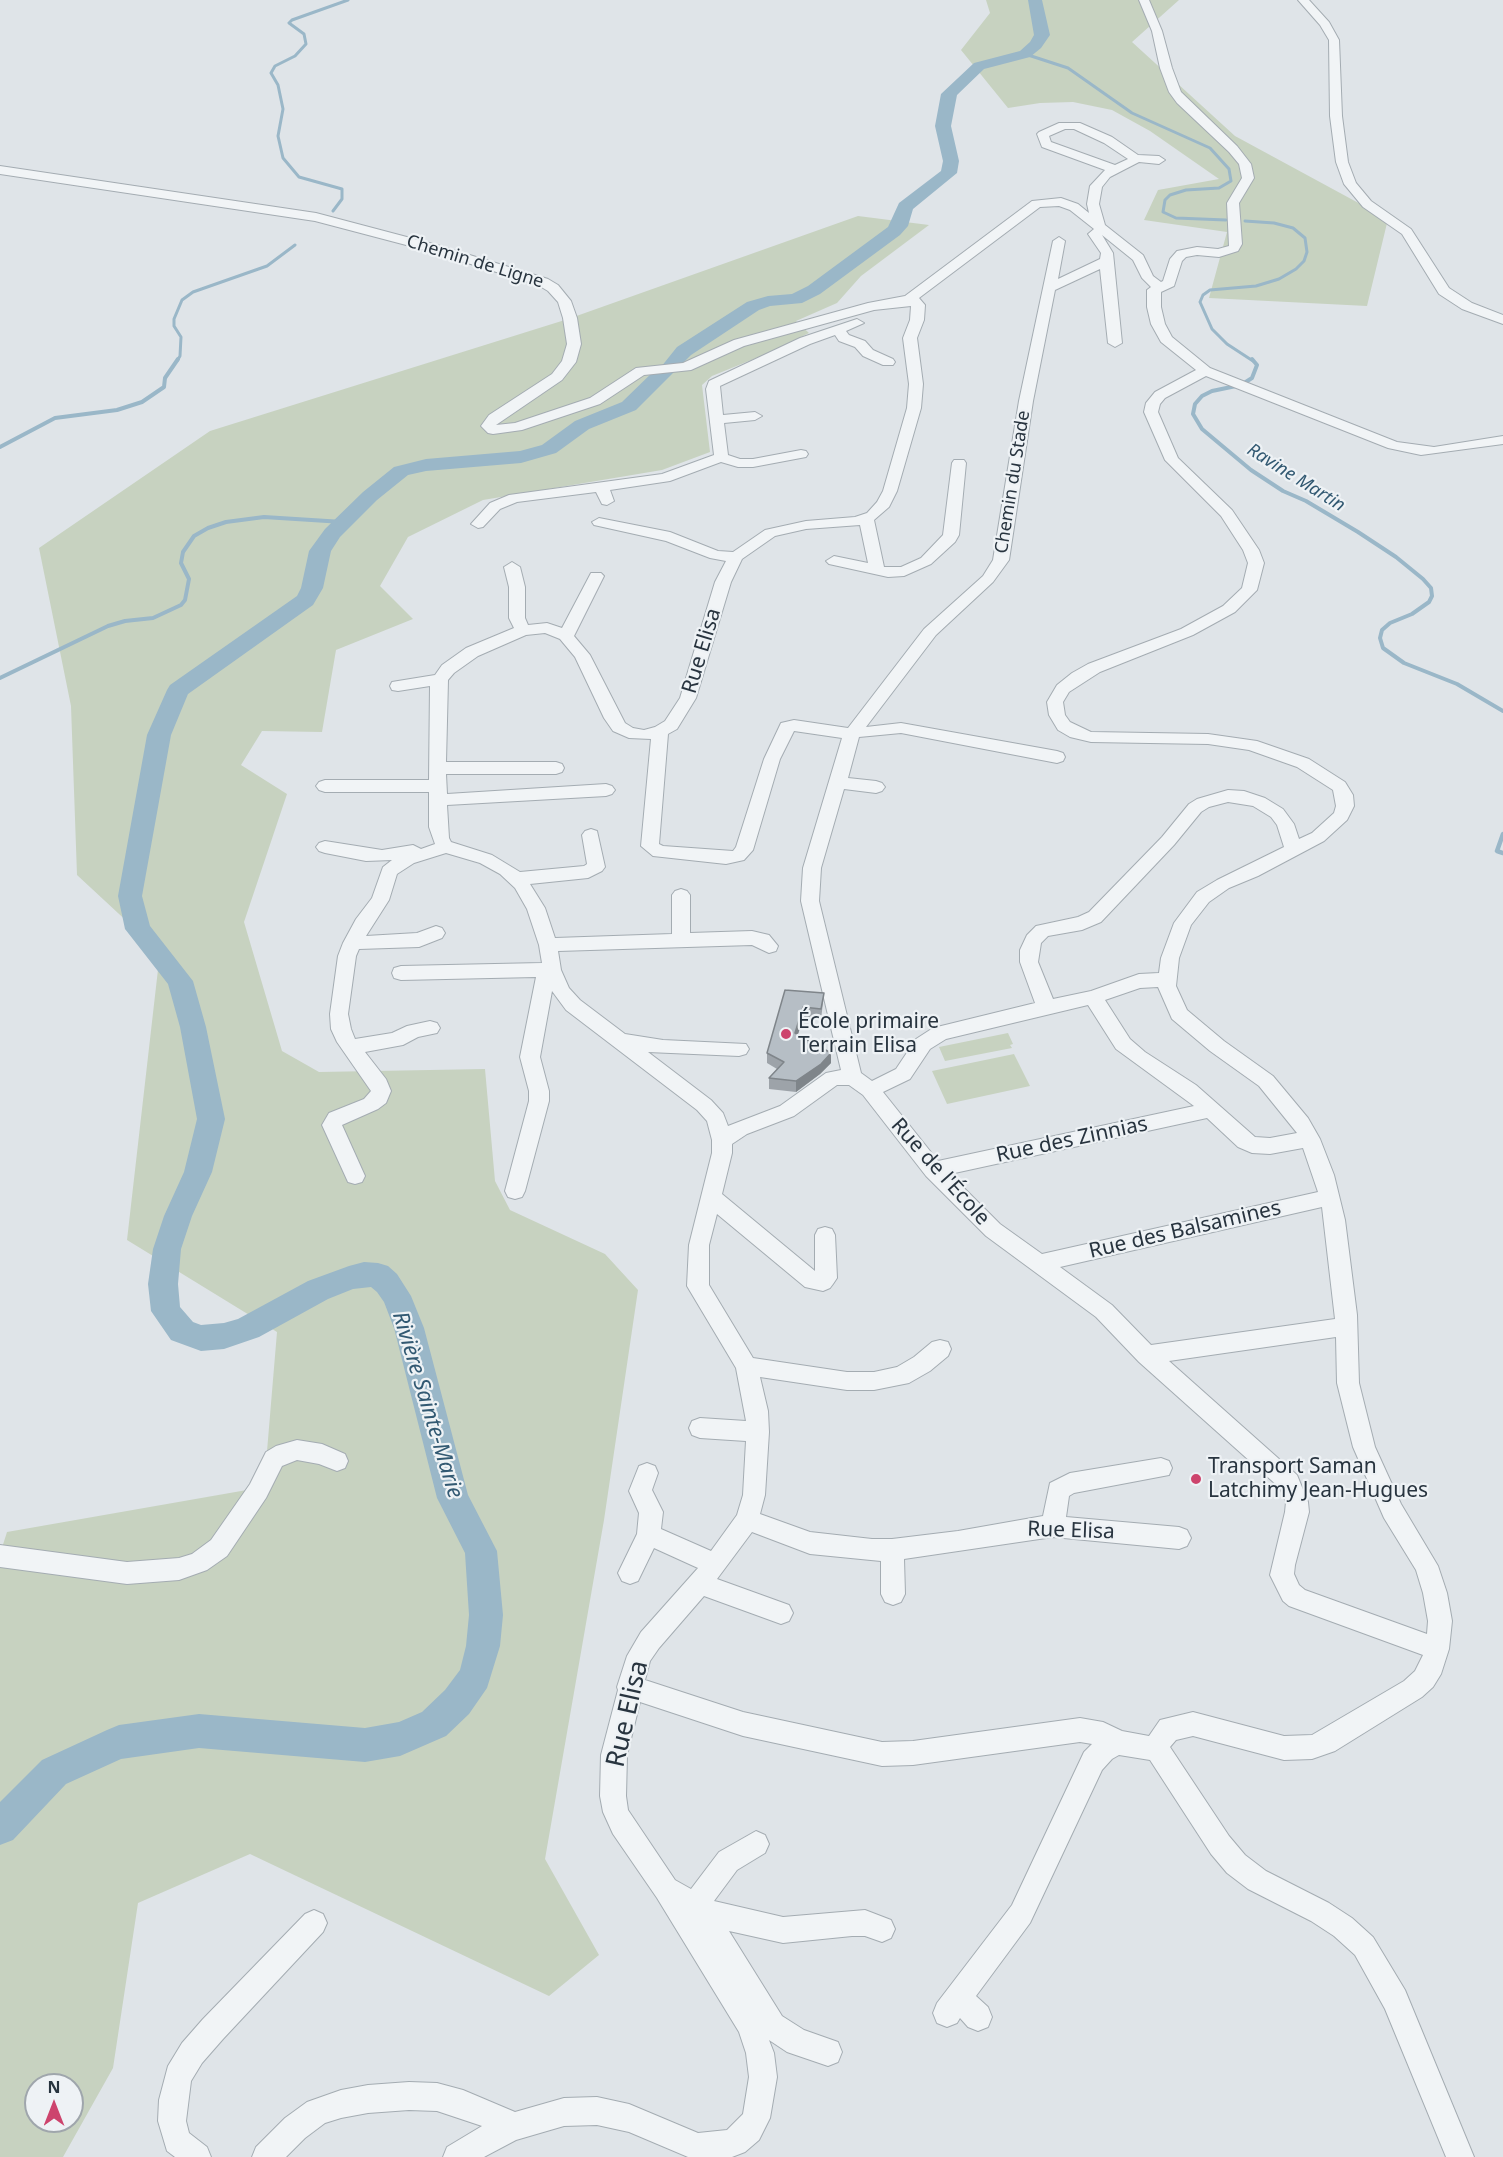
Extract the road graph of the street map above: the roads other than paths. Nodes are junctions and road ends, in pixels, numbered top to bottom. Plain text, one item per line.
1 (1144, 0) edge
2 (1303, 0) edge
3 (1134, 158) junction
4 (1159, 160) dead end
5 (1114, 169) junction
6 (0, 170) edge
7 (1105, 226) junction
8 (1059, 241) dead end
9 (1106, 261) junction
10 (1051, 287) junction
11 (1159, 287) junction
12 (910, 312) junction
13 (1503, 320) edge
14 (838, 330) junction
15 (1115, 343) dead end
16 (888, 362) dead end
17 (1205, 371) junction
18 (755, 416) dead end
19 (716, 420) junction
20 (1503, 440) edge
21 (801, 454) dead end
22 (721, 457) junction
23 (959, 463) dead end
24 (866, 519) junction
25 (599, 522) dead end
26 (478, 524) dead end
27 (736, 557) junction
28 (834, 561) dead end
29 (512, 567) dead end
30 (877, 570) junction
31 (596, 576) dead end
32 (523, 630) junction
33 (566, 636) junction
34 (440, 679) junction
35 (398, 686) dead end
36 (660, 732) junction
37 (853, 733) junction
38 (1057, 757) dead end
39 (556, 768) dead end
40 (838, 782) junction
41 (439, 784) junction
42 (325, 786) dead end
43 (876, 787) dead end
44 (606, 790) dead end
45 (591, 835) dead end
46 (445, 846) junction
47 (325, 847) dead end
48 (1294, 850) junction
49 (516, 879) junction
50 (681, 896) dead end
51 (436, 933) dead end
52 (681, 941) junction
53 (352, 943) junction
54 (548, 945) junction
55 (769, 946) dead end
56 (552, 970) junction
57 (400, 973) dead end
58 (1167, 979) junction
59 (1093, 997) junction
60 (1047, 1009) junction
61 (430, 1028) dead end
62 (619, 1040) junction
63 (350, 1047) junction
64 (739, 1049) dead end
65 (852, 1077) junction
66 (870, 1090) junction
67 (1212, 1110) junction
68 (1310, 1139) junction
69 (722, 1140) junction
70 (933, 1170) junction
71 (355, 1176) dead end
72 (515, 1191) dead end
73 (711, 1197) junction
74 (1330, 1197) junction
75 (825, 1234) dead end
76 (1040, 1263) junction
77 (1346, 1327) junction
78 (940, 1349) dead end
79 (1147, 1355) junction
80 (746, 1366) junction
81 (700, 1428) dead end
82 (758, 1432) junction
83 (338, 1461) dead end
84 (1161, 1468) dead end
85 (647, 1473) dead end
86 (747, 1520) junction
87 (1053, 1526) junction
88 (649, 1535) junction
89 (1179, 1538) dead end
90 (892, 1550) junction
91 (0, 1556) edge
92 (715, 1564) junction
93 (630, 1573) dead end
94 (700, 1584) junction
95 (893, 1594) dead end
96 (781, 1613) dead end
97 (1437, 1649) junction
98 (629, 1687) junction
99 (1118, 1743) junction
100 (1157, 1749) junction
101 (756, 1844) dead end
102 (666, 1888) junction
103 (699, 1908) junction
104 (314, 1923) dead end
105 (882, 1929) dead end
106 (978, 2018) dead end
107 (828, 2052) dead end
108 (515, 2126) junction
109 (197, 2157) edge
110 (266, 2157) edge
111 (457, 2157) edge
112 (1460, 2157) edge

1 - 11 street
2 - 13 street
3 - 4 street
3 - 5 street
3 - 5 street
5 - 7 street
6 - 12 street, Chemin de Ligne
7 - 9 street
7 - 11 street
7 - 12 street
8 - 10 street, Chemin du Stade
9 - 10 street
9 - 15 street
10 - 37 street, Chemin du Stade
11 - 17 street
12 - 14 street
12 - 24 street
14 - 16 street
14 - 19 street
17 - 20 street
17 - 48 street
18 - 19 street
19 - 22 street
21 - 22 street
22 - 26 street
23 - 30 street
24 - 27 street, Rue Elisa
24 - 30 street
25 - 27 street
27 - 36 street, Rue Elisa
28 - 30 street
29 - 32 street
31 - 33 street
32 - 33 street
32 - 34 street
33 - 36 street
34 - 35 street
34 - 41 street
36 - 37 street
37 - 38 street
37 - 40 street, Chemin du Stade
39 - 41 street
40 - 43 street
40 - 65 street, Chemin du Stade
41 - 42 street
41 - 44 street
41 - 46 street
45 - 49 street
46 - 47 street, Rue Elisa
46 - 49 street, Rue Elisa
46 - 53 street
48 - 58 street
48 - 60 street
49 - 54 street, Rue Elisa
50 - 52 street
51 - 53 street
52 - 54 street
52 - 55 street
53 - 63 street
54 - 56 street, Rue Elisa
56 - 57 street
56 - 62 street, Rue Elisa
56 - 72 street
58 - 59 street
58 - 68 street
59 - 60 street
59 - 67 street
60 - 66 street
61 - 63 street
62 - 64 street, Rue Elisa
62 - 69 street, Rue Elisa
63 - 71 street
65 - 66 street, Rue de l'École
65 - 69 street
66 - 70 street, Rue de l'École
67 - 68 street
67 - 70 street, Rue des Zinnias
68 - 74 street
69 - 73 street, Rue Elisa
70 - 76 street, Rue de l'École
73 - 75 street
73 - 80 street, Rue Elisa
74 - 76 street, Rue des Balsamines
74 - 77 street
76 - 79 street, Rue de l'École
77 - 79 street
77 - 97 street
78 - 80 street
79 - 97 street, Rue de l'École
80 - 82 street, Rue Elisa
81 - 82 street
82 - 86 street, Rue Elisa
83 - 91 street
84 - 87 street
85 - 88 street
86 - 90 street, Rue Elisa
86 - 92 street, Rue Elisa
87 - 89 street, Rue Elisa
87 - 90 street, Rue Elisa
88 - 92 street
88 - 93 street
90 - 95 street
92 - 94 street, Rue Elisa
94 - 96 street
94 - 98 street, Rue Elisa
97 - 100 street
98 - 99 street
98 - 102 street, Rue Elisa
99 - 100 street
99 - 106 street
100 - 112 street
101 - 103 street
102 - 103 street, Rue Elisa
102 - 108 street
103 - 105 street, Rue Elisa
103 - 107 street, Rue Elisa
104 - 109 street
108 - 110 street
108 - 111 street

